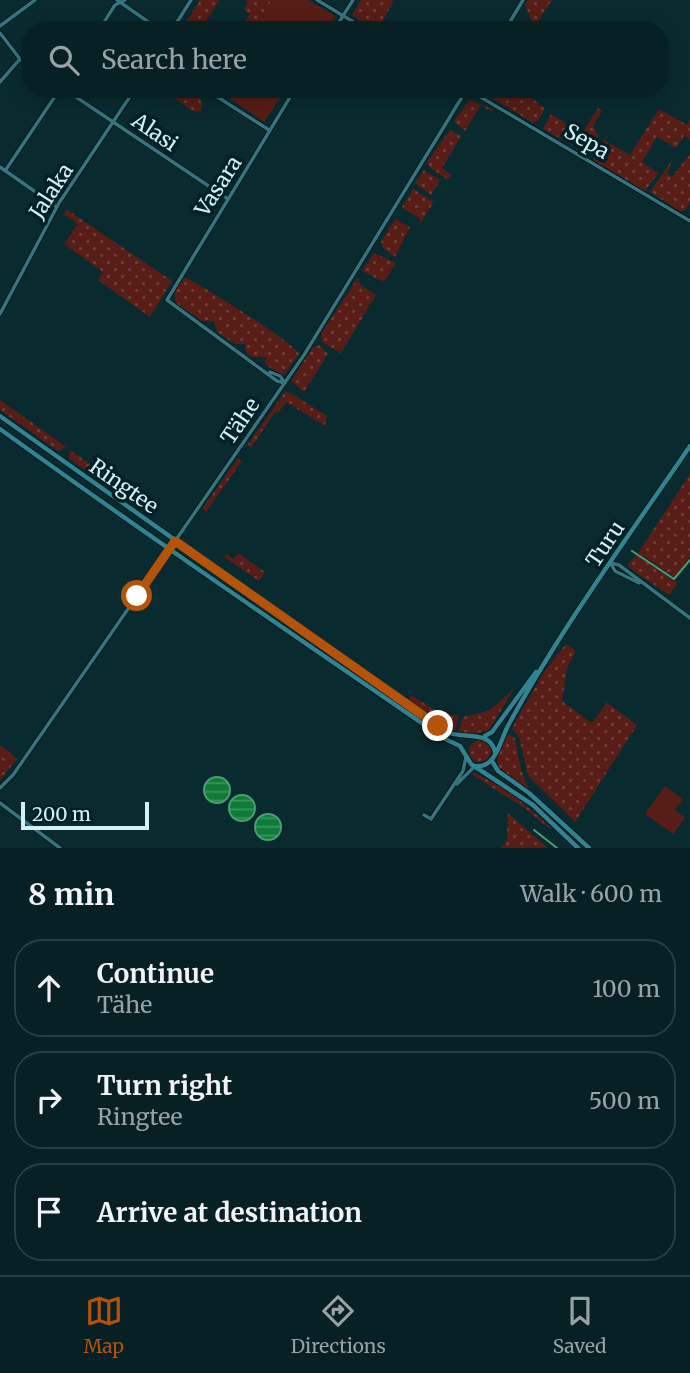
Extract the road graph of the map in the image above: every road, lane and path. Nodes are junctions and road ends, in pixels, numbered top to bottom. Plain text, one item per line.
1 (35, 0) edge
2 (191, 0) edge
3 (317, 0) edge
4 (353, 0) edge
5 (523, 0) edge
6 (120, 1) edge
7 (343, 15) junction
8 (106, 21) edge
9 (148, 21) edge
10 (178, 21) edge
11 (339, 21) edge
12 (353, 21) edge
13 (510, 21) edge
14 (0, 26) edge
15 (0, 33) edge
16 (20, 59) joint
17 (0, 82) edge
18 (56, 98) edge
19 (76, 98) edge
20 (129, 98) edge
21 (219, 98) edge
22 (289, 98) edge
23 (461, 98) edge
24 (482, 98) edge
25 (113, 123) junction
26 (269, 130) junction
27 (0, 167) edge
28 (5, 171) junction
29 (229, 200) junction
30 (57, 207) junction
31 (690, 221) edge
32 (0, 314) edge
33 (285, 383) junction
34 (0, 416) edge
35 (0, 429) edge
36 (690, 446) edge
37 (175, 541) junction
38 (169, 550) junction
39 (611, 563) junction
40 (690, 618) edge
41 (545, 660) junction
42 (475, 737) junction
43 (485, 737) junction
44 (495, 752) junction
45 (466, 755) junction
46 (492, 761) junction
47 (475, 766) junction
48 (0, 788) edge
49 (453, 788) junction
50 (0, 803) edge
51 (424, 815) dead end
52 (60, 848) edge
53 (578, 848) edge
54 (589, 848) edge

1 - 14 street
2 - 10 street
3 - 7 street
4 - 7 street
5 - 13 street
6 - 8 street
6 - 9 street
7 - 11 street
7 - 12 street
15 - 16 street
16 - 17 street
18 - 28 street
19 - 25 street, Alasi
20 - 25 street, Jalaka
21 - 26 street
22 - 26 street, Vasara
23 - 33 street, Tähe
24 - 31 street, Sepa
25 - 29 street, Alasi
25 - 30 street, Jalaka
26 - 29 street, Vasara
27 - 28 street
28 - 30 street
29 - 33 street, Vasara
30 - 32 street, Jalaka
33 - 37 street, Tähe
34 - 37 main road, Ringtee
35 - 38 main road, Ringtee
36 - 39 main road, Turu
37 - 38 street, Tähe
37 - 42 main road, Ringtee
38 - 45 main road, Ringtee
38 - 48 street, Tähe
39 - 40 street
39 - 41 main road, Turu
41 - 43 main road, Turu
41 - 44 main road, Turu
42 - 43 main road
42 - 45 main road
43 - 44 main road
44 - 46 main road
45 - 47 main road
45 - 49 street
46 - 47 main road
46 - 54 main road
47 - 49 street
47 - 53 main road
49 - 51 street
50 - 52 street

